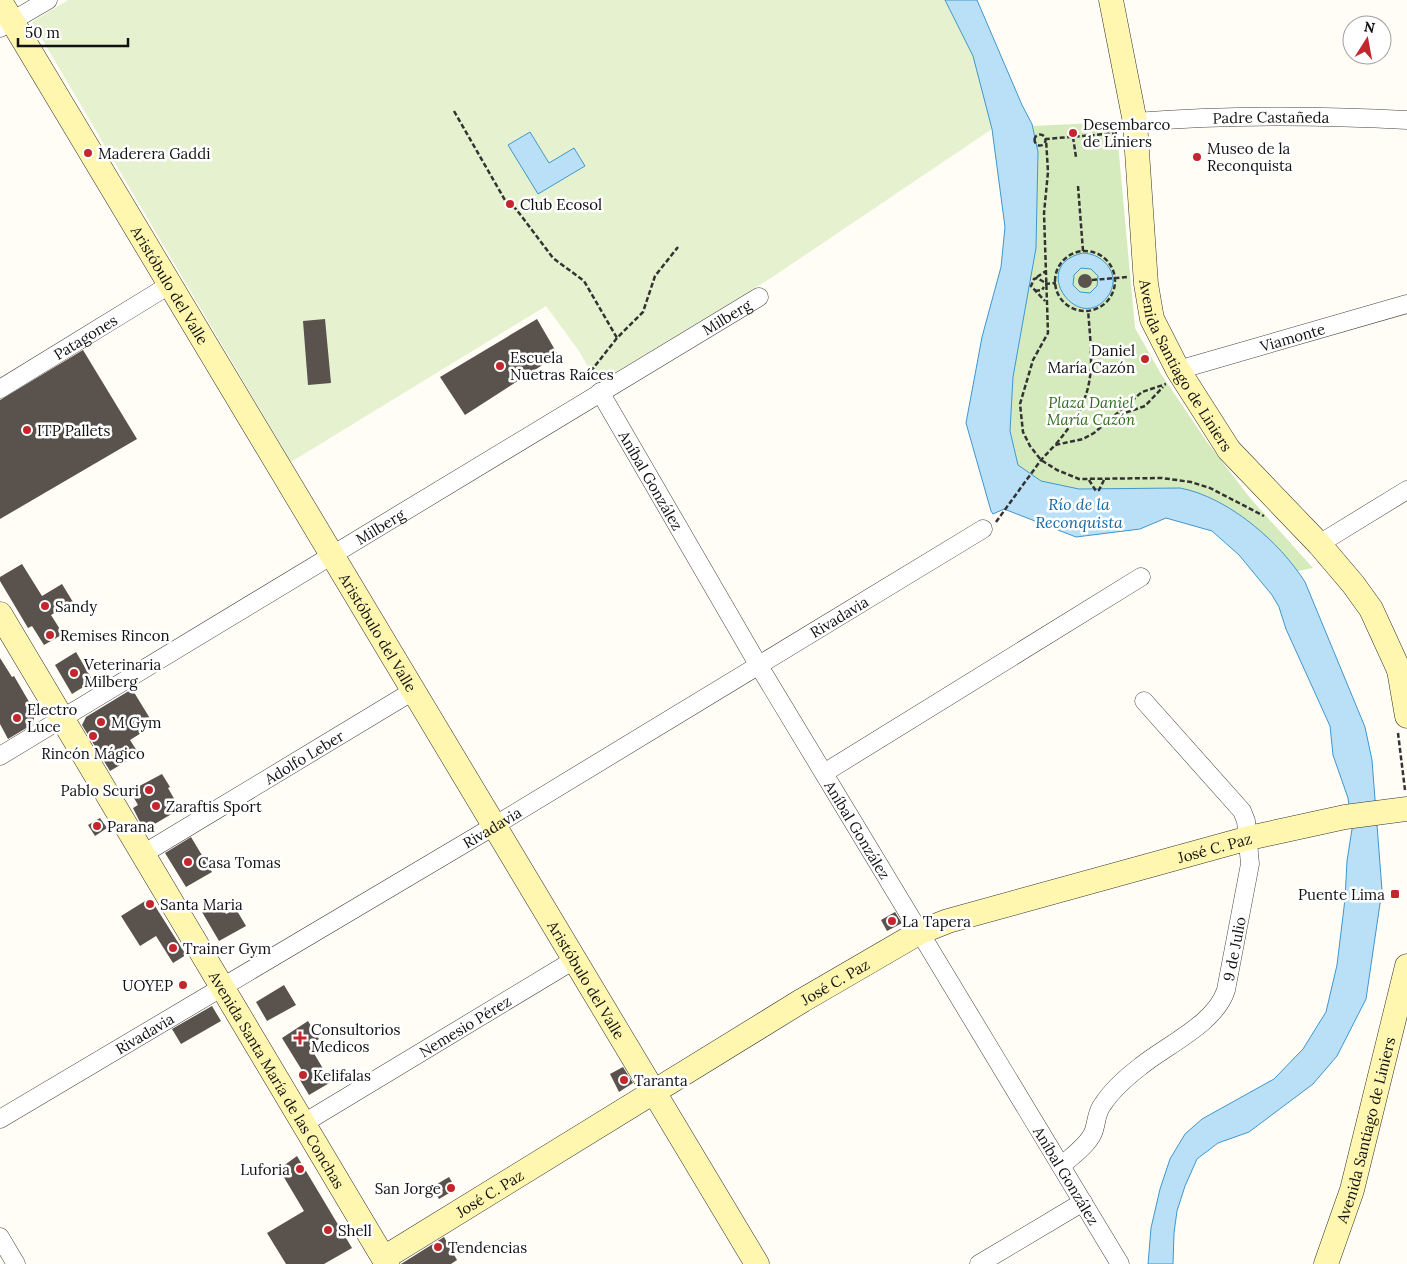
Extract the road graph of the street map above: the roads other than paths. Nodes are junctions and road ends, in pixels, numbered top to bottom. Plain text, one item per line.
1 (48, 0) edge
2 (1111, 0) edge
3 (4, 17) edge
4 (1407, 120) edge
5 (1137, 132) junction
6 (171, 284) junction
7 (759, 297) dead end
8 (1407, 304) edge
9 (1171, 378) junction
10 (0, 389) edge
11 (600, 392) junction
12 (1407, 490) edge
13 (983, 529) dead end
14 (1319, 544) junction
15 (332, 556) junction
16 (1141, 577) dead end
17 (0, 614) edge
18 (759, 666) junction
19 (1403, 675) edge
20 (412, 691) junction
21 (1144, 701) dead end
22 (63, 718) junction
23 (1401, 720) edge
24 (0, 756) edge
25 (824, 773) junction
26 (1402, 810) edge
27 (494, 826) junction
28 (1249, 838) junction
29 (142, 854) junction
30 (920, 932) junction
31 (574, 960) junction
32 (1407, 966) edge
33 (221, 987) junction
34 (1400, 1030) edge
35 (654, 1093) junction
36 (0, 1119) edge
37 (304, 1123) junction
38 (1061, 1166) junction
39 (1083, 1202) junction
40 (0, 1238) edge
41 (382, 1262) edge
42 (16, 1264) edge
43 (756, 1264) edge
44 (979, 1264) edge
45 (1120, 1264) edge
46 (1326, 1264) edge

1 - 3 street
2 - 5 street, Avenida Santiago de Liniers
3 - 6 street, Aristóbulo del Valle
4 - 5 street, Padre Castañeda
5 - 9 street, Avenida Santiago de Liniers
6 - 10 street, Patagones
6 - 15 street, Aristóbulo del Valle
7 - 11 street, Milberg
8 - 9 street, Viamonte
9 - 14 street, Avenida Santiago de Liniers
11 - 15 street, Milberg
11 - 18 street, Aníbal González
12 - 14 street
13 - 18 street, Rivadavia
14 - 19 street, Avenida Santiago de Liniers
15 - 20 street, Aristóbulo del Valle
15 - 22 street, Milberg
16 - 25 street
17 - 22 street, Avenida Santa María de las Conchas
18 - 25 street, Aníbal González
18 - 27 street, Rivadavia
19 - 23 street, Avenida Santiago de Liniers
20 - 27 street, Aristóbulo del Valle
20 - 29 street, Adolfo Leber
21 - 28 street, 9 de Julio
22 - 24 street, Milberg
22 - 29 street, Avenida Santa María de las Conchas
25 - 30 street, Aníbal González
26 - 28 street, José C. Paz
27 - 31 street, Aristóbulo del Valle
27 - 33 street, Rivadavia
28 - 30 street, José C. Paz
28 - 38 street, 9 de Julio
29 - 33 street, Avenida Santa María de las Conchas
30 - 35 street, José C. Paz
30 - 38 street, Aníbal González
31 - 35 street, Aristóbulo del Valle
31 - 37 street, Nemesio Pérez
32 - 34 street, Avenida Santiago de Liniers
33 - 36 street, Rivadavia
33 - 37 street, Avenida Santa María de las Conchas
34 - 46 street, Avenida Santiago de Liniers
35 - 41 street, José C. Paz
35 - 43 street, Aristóbulo del Valle
37 - 41 street, Avenida Santa María de las Conchas
38 - 39 street, Aníbal González
39 - 44 street
39 - 45 street, Aníbal González
40 - 42 street

